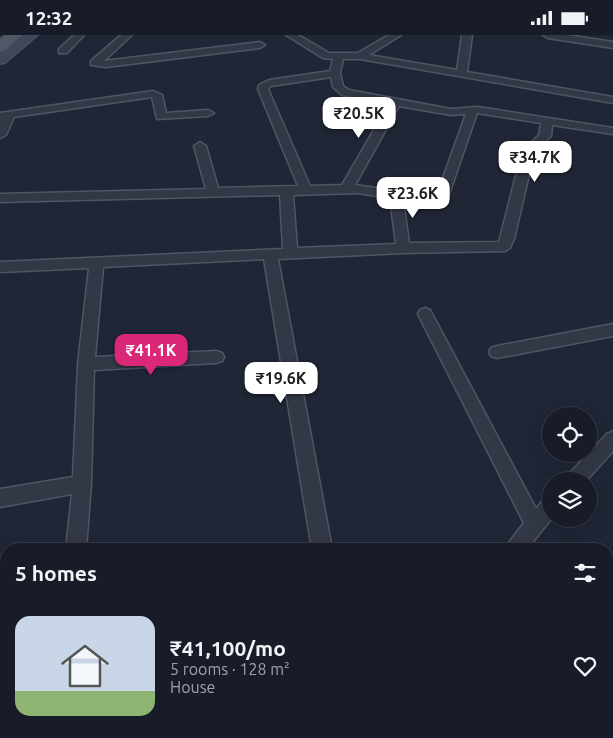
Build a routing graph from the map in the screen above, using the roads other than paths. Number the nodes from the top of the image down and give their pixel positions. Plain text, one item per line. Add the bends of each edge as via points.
1 (14, 35) edge
2 (31, 35) edge
3 (79, 35) edge
4 (127, 35) edge
5 (291, 35) edge
6 (376, 35) edge
7 (396, 35) edge
8 (466, 35) edge
9 (548, 35) edge
10 (386, 41) junction
11 (260, 45) dead end
12 (613, 45) edge
13 (0, 47) edge
14 (63, 51) dead end
15 (360, 55) junction
16 (338, 57) junction
17 (0, 60) edge
18 (335, 73) junction
19 (462, 73) junction
20 (613, 100) edge
21 (396, 102) junction
22 (473, 110) junction
23 (208, 113) dead end
24 (4, 116) edge
25 (547, 121) junction
26 (613, 131) edge
27 (0, 135) edge
28 (200, 146) dead end
29 (346, 190) junction
30 (286, 191) junction
31 (306, 191) junction
32 (213, 193) junction
33 (396, 194) junction
34 (0, 198) edge
35 (403, 248) junction
36 (290, 253) junction
37 (270, 254) junction
38 (96, 263) junction
39 (0, 267) edge
40 (425, 314) dead end
41 (613, 330) edge
42 (497, 352) dead end
43 (216, 357) dead end
44 (86, 364) junction
45 (613, 439) edge
46 (582, 472) edge
47 (82, 484) junction
48 (0, 498) edge
49 (542, 515) edge
50 (534, 524) junction
51 (77, 543) edge
52 (321, 543) edge
53 (519, 543) edge

1 - 13 main road
2 - 17 street
3 - 14 street
4 - 11 street via 95,63
5 - 16 street via 318,52
6 - 10 street
7 - 10 street
8 - 19 street
9 - 12 street
10 - 15 street
15 - 16 street
15 - 19 street
16 - 18 street
18 - 21 street via 339,91
18 - 31 street via 269,83 263,89
19 - 20 street
21 - 22 street via 451,112
21 - 29 street
22 - 25 street
22 - 33 street via 440,198 428,200
23 - 24 street via 161,117 156,95 153,94
24 - 27 street
25 - 26 street
25 - 35 street via 545,136 528,152 505,245 500,248
28 - 32 street
29 - 31 street
29 - 33 street
30 - 31 street
30 - 32 street
30 - 36 street
32 - 34 street
33 - 35 street
35 - 36 street
36 - 37 street
37 - 38 street
37 - 52 street
38 - 39 street
38 - 44 street
40 - 50 street
41 - 42 street
43 - 44 street
44 - 47 street
45 - 46 street
47 - 48 street
47 - 51 street
49 - 50 street
50 - 53 street

